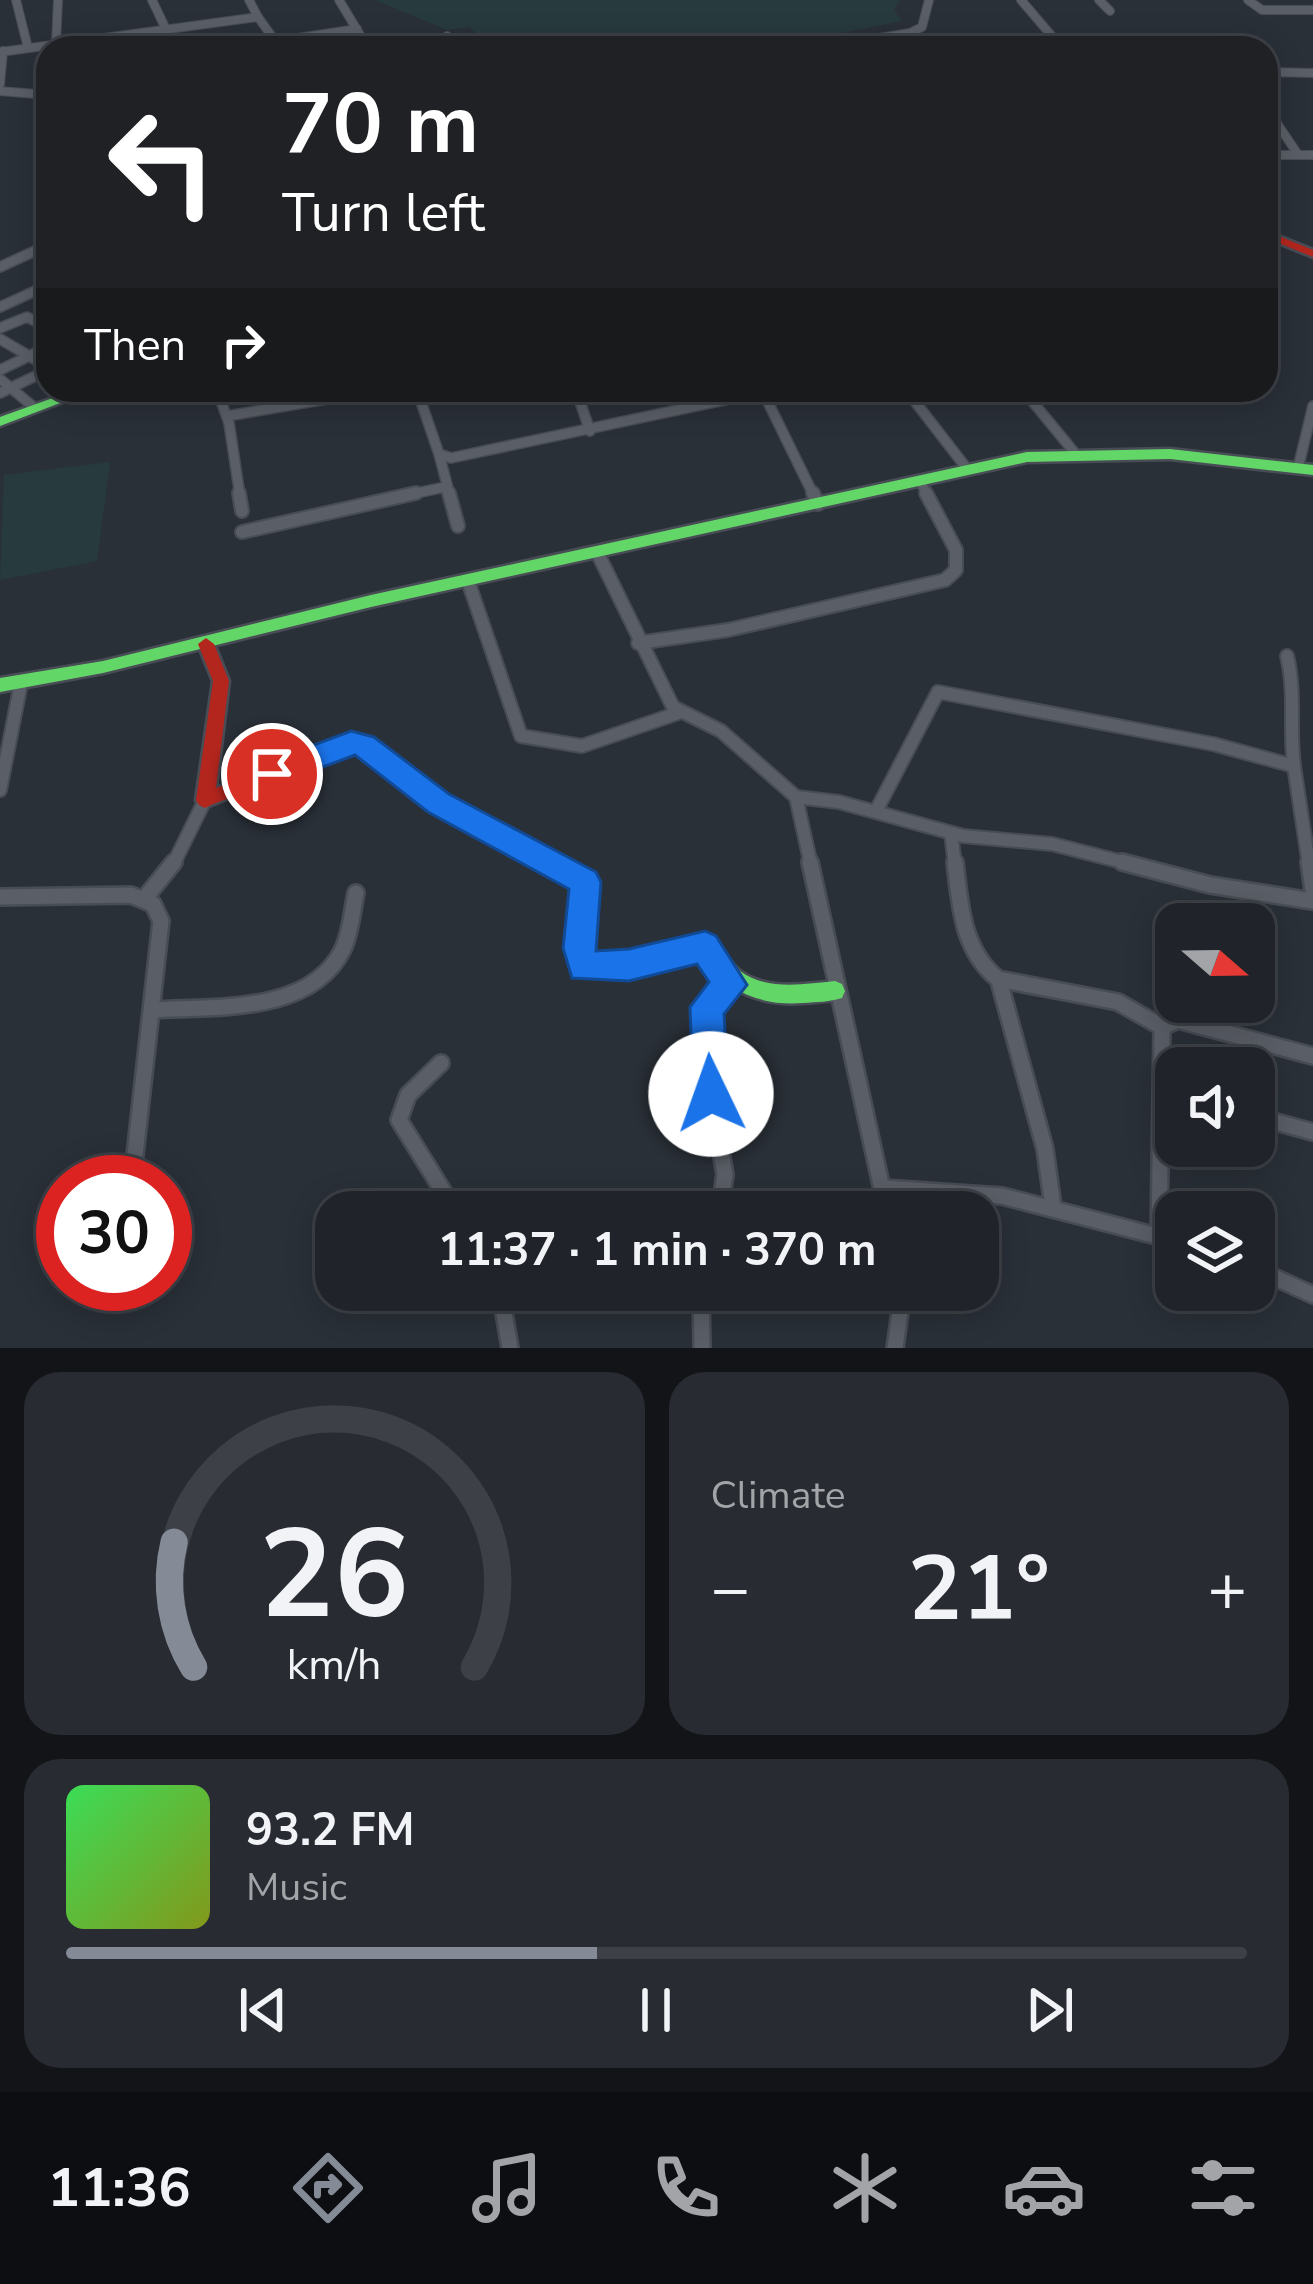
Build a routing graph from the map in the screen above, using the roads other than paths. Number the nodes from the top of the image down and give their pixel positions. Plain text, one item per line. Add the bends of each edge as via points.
1 (16, 0) edge
2 (58, 0) edge
3 (152, 0) edge
4 (249, 0) edge
5 (339, 0) edge
6 (929, 0) edge
7 (1021, 0) edge
8 (1100, 0) edge
9 (1248, 0) edge
10 (1313, 10) edge
11 (1111, 11) dead end
12 (258, 17) junction
13 (163, 29) junction
14 (357, 29) junction
15 (56, 36) edge
16 (113, 36) edge
17 (167, 36) edge
18 (273, 36) edge
19 (321, 36) edge
20 (361, 36) edge
21 (895, 36) edge
22 (1052, 36) edge
23 (36, 47) edge
24 (28, 48) junction
25 (2, 52) edge
26 (1278, 73) edge
27 (1313, 74) edge
28 (0, 88) edge
29 (36, 93) edge
30 (1278, 125) edge
31 (1297, 154) junction
32 (1278, 155) edge
33 (1313, 155) edge
34 (1278, 239) edge
35 (36, 250) edge
36 (1313, 254) edge
37 (2, 264) edge
38 (35, 291) dead end
39 (0, 307) edge
40 (36, 322) edge
41 (0, 328) edge
42 (0, 339) edge
43 (36, 353) edge
44 (30, 356) junction
45 (36, 360) edge
46 (0, 370) edge
47 (36, 375) edge
48 (0, 379) edge
49 (12, 387) junction
50 (0, 393) edge
51 (51, 402) edge
52 (221, 402) edge
53 (309, 402) edge
54 (422, 402) edge
55 (580, 402) edge
56 (718, 402) edge
57 (771, 402) edge
58 (915, 402) edge
59 (1033, 402) edge
60 (1313, 406) edge
61 (35, 408) junction
62 (226, 416) junction
63 (0, 422) edge
64 (590, 431) junction
65 (1074, 452) junction
66 (440, 454) junction
67 (1306, 469) edge
68 (968, 470) junction
69 (920, 481) junction
70 (445, 487) junction
71 (818, 505) junction
72 (242, 512) dead end
73 (458, 526) dead end
74 (242, 532) dead end
75 (598, 554) junction
76 (468, 581) junction
77 (638, 643) junction
78 (206, 644) junction
79 (1287, 656) dead end
80 (21, 683) junction
81 (0, 685) edge
82 (678, 713) junction
83 (1294, 766) junction
84 (0, 790) edge
85 (796, 797) junction
86 (206, 800) junction
87 (876, 812) junction
88 (951, 833) junction
89 (1313, 890) edge
90 (356, 893) dead end
91 (0, 897) edge
92 (145, 898) junction
93 (1313, 901) edge
94 (999, 981) junction
95 (730, 985) junction
96 (835, 991) junction
97 (152, 1010) junction
98 (1162, 1027) junction
99 (1164, 1047) edge
100 (1313, 1057) edge
101 (442, 1063) dead end
102 (1275, 1122) edge
103 (1313, 1132) edge
104 (135, 1155) edge
105 (883, 1188) junction
106 (443, 1191) edge
107 (722, 1191) edge
108 (884, 1191) edge
109 (1053, 1207) junction
110 (1155, 1236) edge
111 (1275, 1278) edge
112 (1313, 1295) edge
113 (504, 1311) edge
114 (701, 1311) edge
115 (900, 1311) edge
116 (510, 1348) edge
117 (702, 1348) edge
118 (895, 1348) edge

1 - 24 street
2 - 15 street
3 - 13 street
4 - 12 street
5 - 14 street
6 - 21 street via 922,27
7 - 22 street
8 - 11 street
9 - 10 street via 1262,10
12 - 13 street
12 - 18 street
13 - 16 street
13 - 17 street
14 - 19 street
14 - 20 street
23 - 24 street
24 - 25 street
25 - 28 street
26 - 27 street
28 - 29 street
30 - 31 street
31 - 32 street
31 - 33 street
34 - 36 street
35 - 37 street
38 - 39 street
40 - 41 street via 27,317
42 - 44 street
43 - 44 street
44 - 45 street
44 - 46 street
47 - 49 street
48 - 49 street
49 - 50 street
49 - 61 street
51 - 61 street
52 - 62 street
53 - 62 street
54 - 66 street
55 - 64 street
56 - 64 street
57 - 71 street
58 - 68 street
59 - 65 street
60 - 67 street
61 - 63 street
62 - 72 street
64 - 66 street
65 - 67 street via 1164,452
65 - 68 street
66 - 70 street
68 - 69 street
69 - 71 street
69 - 77 street via 956,550 956,570 945,580 728,631
70 - 73 street
70 - 74 street
71 - 75 street
75 - 76 street
75 - 77 street
76 - 78 street
76 - 82 street via 521,736 559,749 594,747
77 - 82 street
78 - 80 street
78 - 86 street via 221,681
79 - 83 street
80 - 81 street
80 - 84 street
82 - 85 street via 721,731
83 - 87 street via 938,692
83 - 89 street
85 - 87 street
85 - 96 street
86 - 92 street via 166,877
86 - 95 street via 351,742 364,746 438,803 585,882 584,967 705,947
87 - 88 street
88 - 93 street via 1052,844 1180,879
88 - 94 street via 970,939 981,966
90 - 97 street via 343,950 308,986 281,997
91 - 92 street
92 - 97 street via 161,921
94 - 98 street via 1134,1005
94 - 109 street via 1046,1136
95 - 96 street via 767,995
95 - 107 street via 707,1007
96 - 105 street
97 - 104 street
98 - 99 street
98 - 100 street via 1178,1021
101 - 106 street via 414,1086 399,1120
102 - 103 street
105 - 108 street
105 - 109 street
109 - 110 street
111 - 112 street
113 - 116 street
114 - 117 street
115 - 118 street

